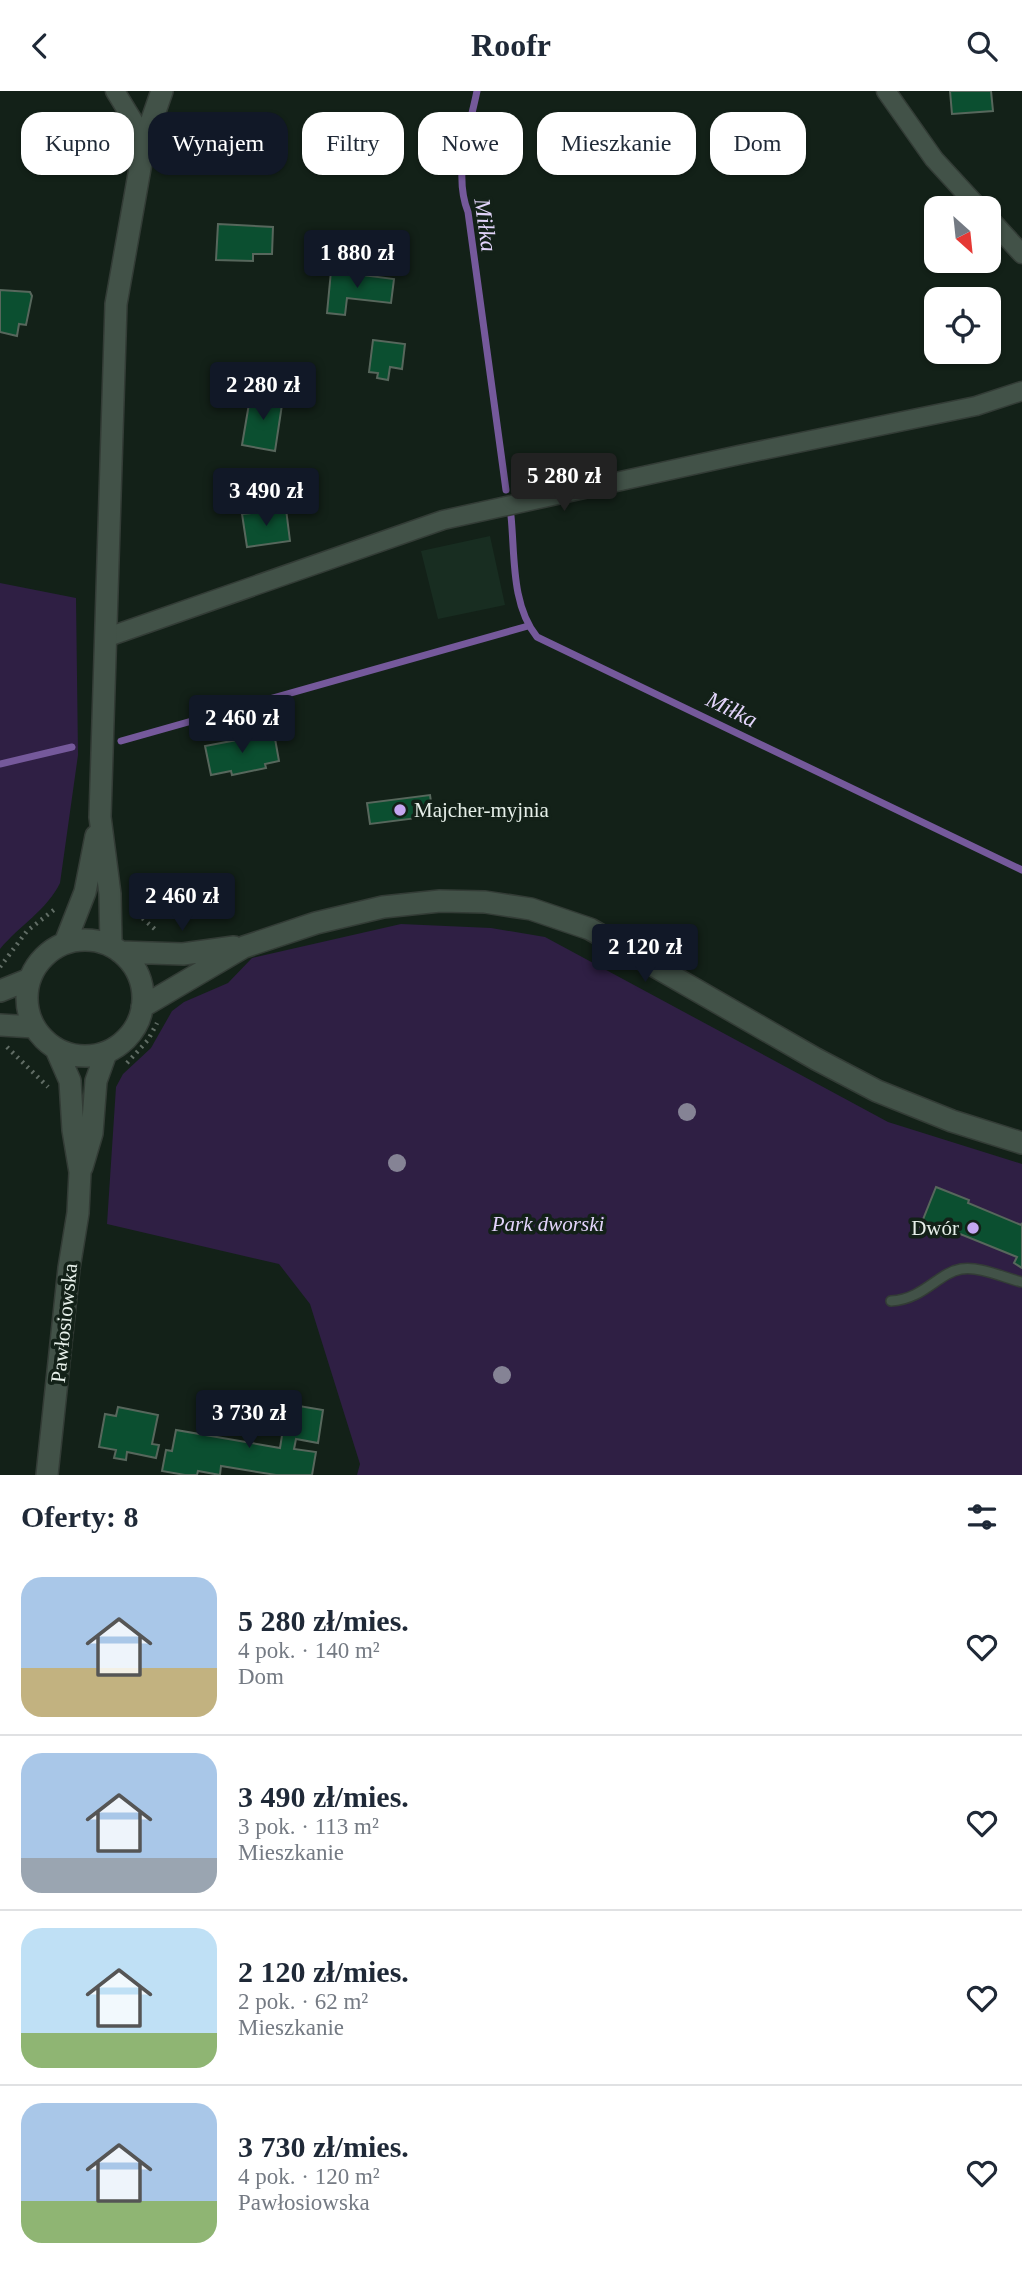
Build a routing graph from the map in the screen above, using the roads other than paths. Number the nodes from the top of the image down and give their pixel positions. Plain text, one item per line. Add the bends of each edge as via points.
1 (115, 91) edge
2 (162, 91) edge
3 (886, 91) edge
4 (145, 140) junction
5 (968, 196) edge
6 (1001, 231) edge
7 (1022, 254) edge
8 (1022, 391) edge
9 (105, 638) junction
10 (100, 817) junction
11 (65, 943) junction
12 (244, 947) junction
13 (115, 949) junction
14 (30, 979) junction
15 (0, 991) edge
16 (151, 1013) junction
17 (0, 1025) edge
18 (34, 1027) junction
19 (56, 1049) junction
20 (113, 1061) junction
21 (1022, 1143) edge
22 (80, 1172) junction
23 (1022, 1282) edge
24 (891, 1301) dead end
25 (47, 1475) edge

1 - 4 street
2 - 4 street
3 - 5 street via 934,159
4 - 9 street via 116,305
6 - 7 street
8 - 9 street via 976,407 443,520
9 - 10 street
10 - 11 street via 85,892
10 - 13 street
11 - 13 street via 88,940
11 - 14 street via 43,957
12 - 13 street via 183,954
12 - 16 street
12 - 21 street via 383,907 440,901 531,909 590,929 877,1091
13 - 16 street via 136,971
14 - 15 street
14 - 18 street via 27,1012
16 - 20 street
17 - 18 street
18 - 19 street
19 - 20 street via 72,1056
19 - 22 street, Pawłosiowska via 70,1081
20 - 22 street, Pawłosiowska via 96,1081 92,1133
22 - 25 street, Pawłosiowska
23 - 24 lane via 963,1269 913,1296

